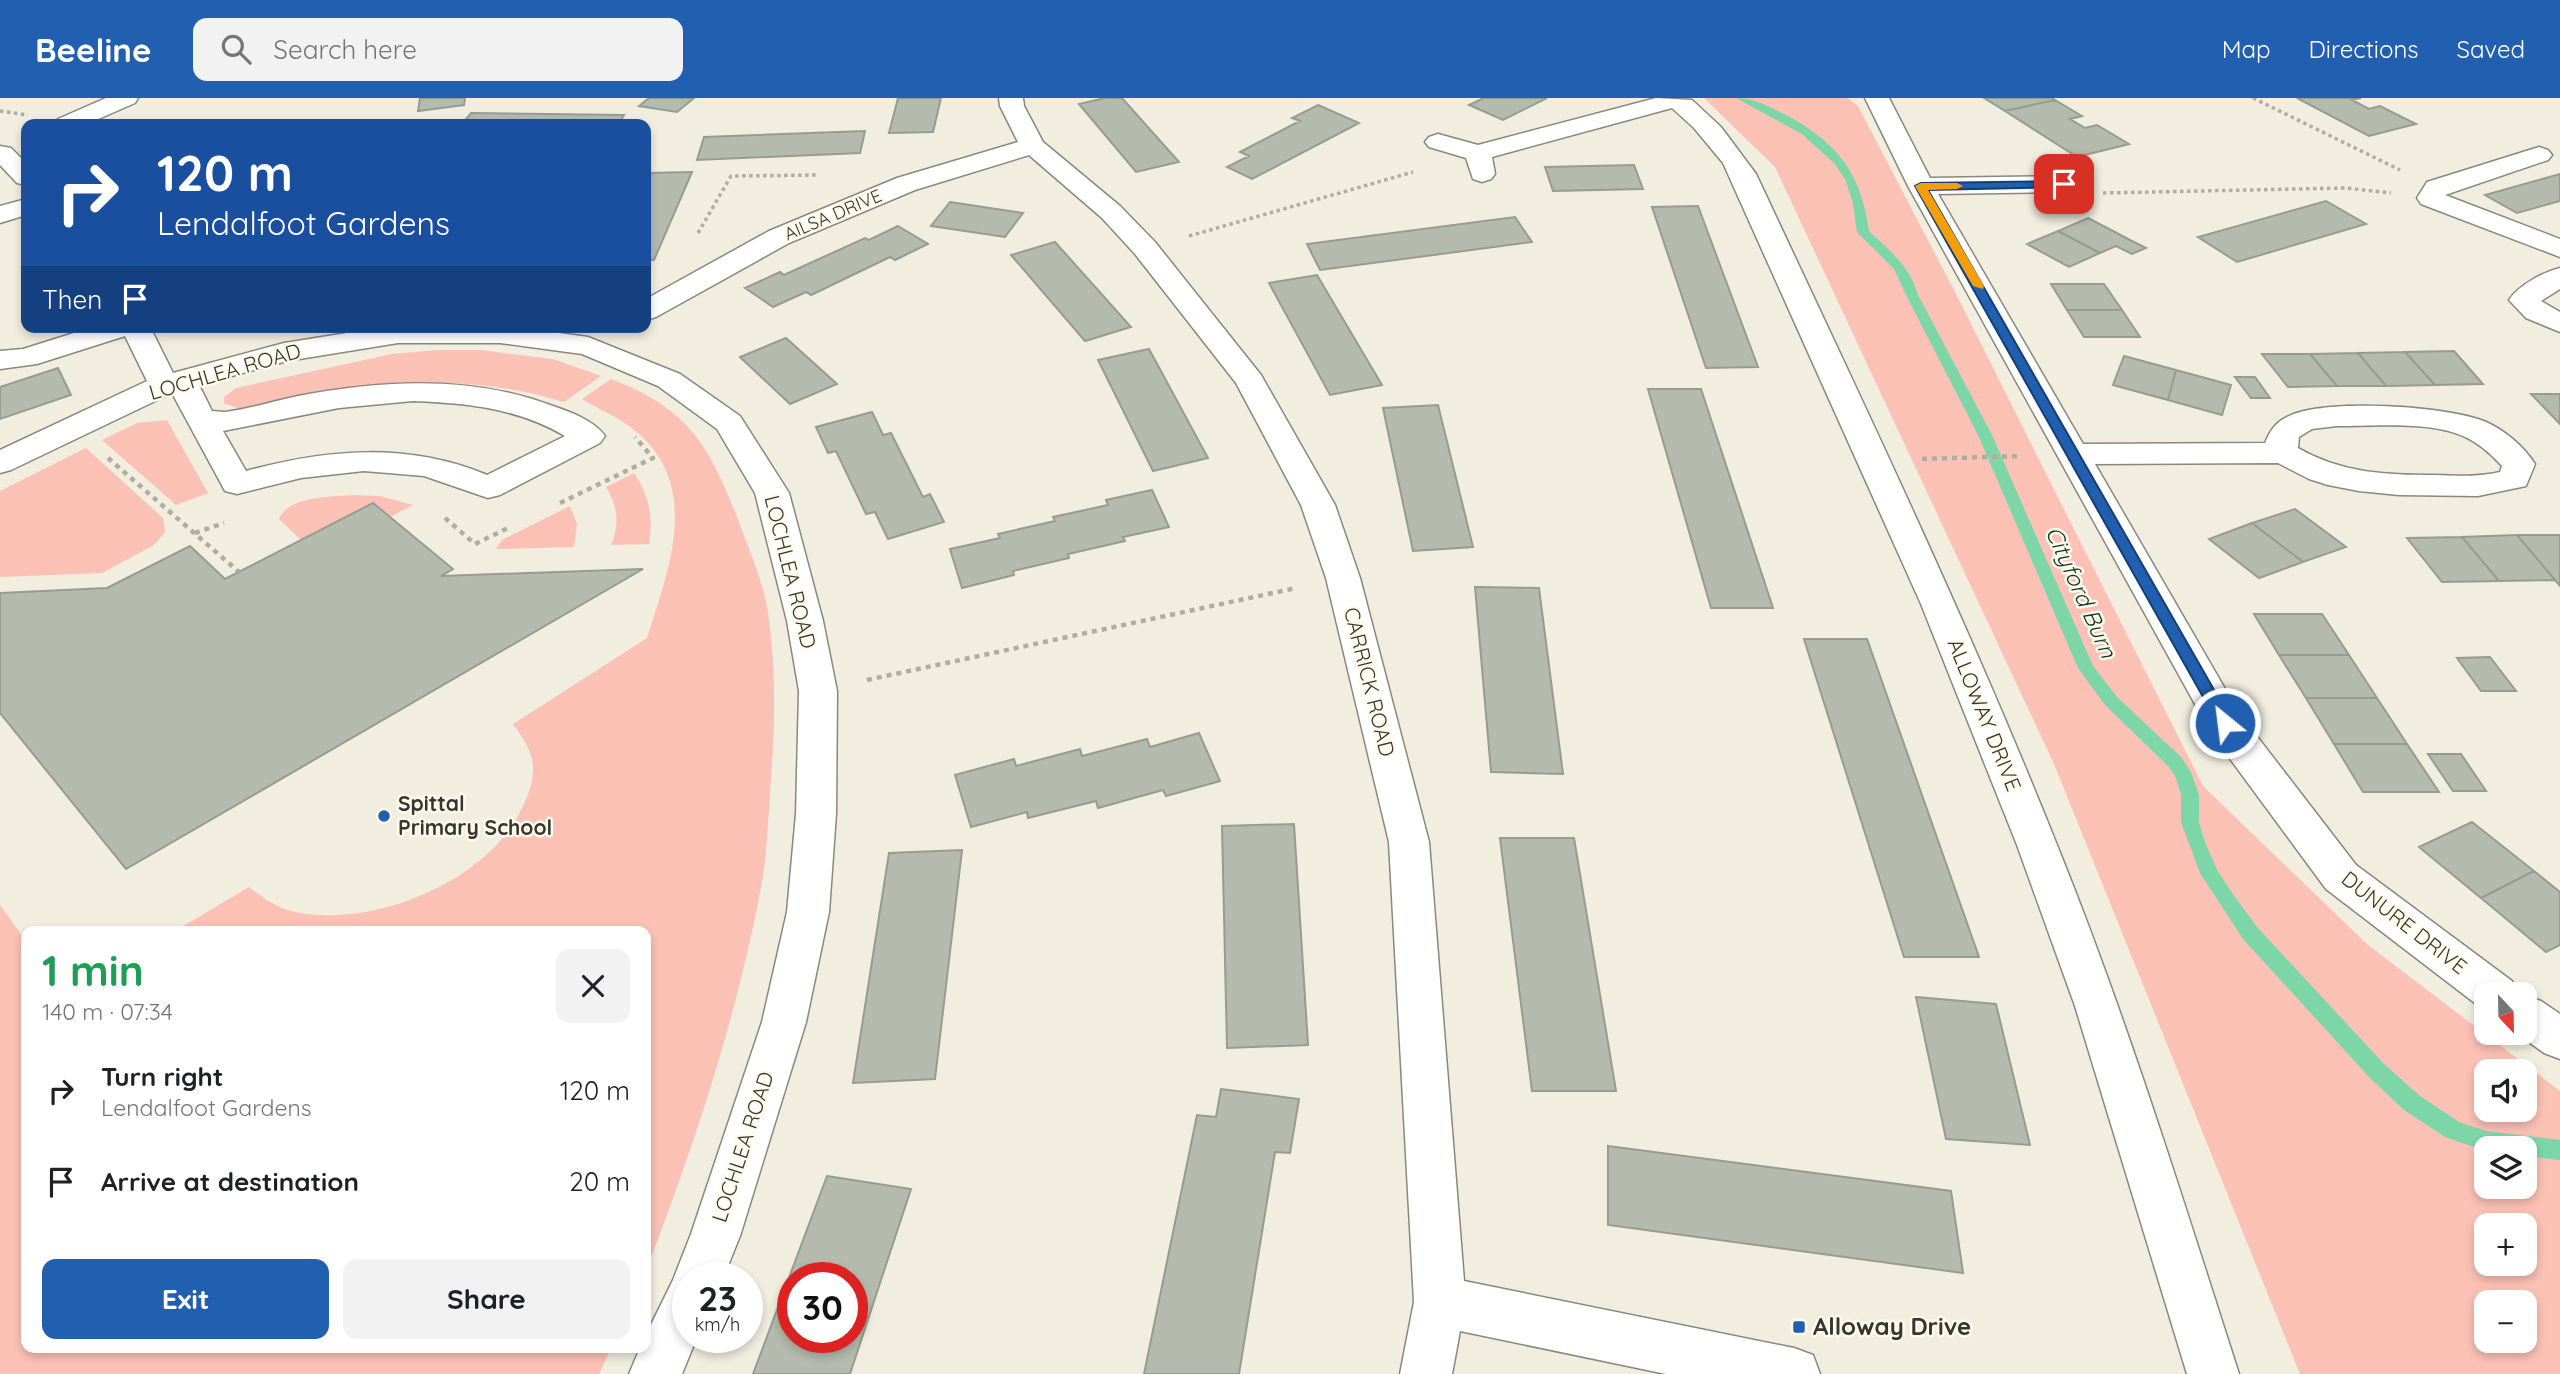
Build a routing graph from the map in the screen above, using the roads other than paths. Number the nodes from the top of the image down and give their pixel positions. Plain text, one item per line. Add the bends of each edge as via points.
1 (126, 98) edge
2 (1011, 98) edge
3 (1877, 98) edge
4 (1674, 99) edge
5 (78, 119) edge
6 (1438, 142) dead end
7 (21, 144) edge
8 (1033, 146) junction
9 (1, 154) edge
10 (2539, 155) dead end
11 (21, 172) edge
12 (2064, 184) road end
13 (1921, 186) junction
14 (21, 209) edge
15 (0, 215) edge
16 (2560, 248) edge
17 (2560, 276) edge
18 (651, 308) edge
19 (2560, 323) edge
20 (105, 333) edge
21 (139, 333) edge
22 (603, 337) edge
23 (0, 359) edge
24 (173, 383) junction
25 (199, 417) junction
26 (2284, 453) junction
27 (2075, 454) junction
28 (0, 463) edge
29 (2480, 982) edge
30 (2538, 1024) edge
31 (2560, 1039) edge
32 (704, 1262) edge
33 (1440, 1302) junction
34 (672, 1335) edge
35 (655, 1374) edge
36 (1426, 1374) edge
37 (1794, 1374) edge
38 (2213, 1374) edge

1 - 5 street
2 - 8 street, CARRICK ROAD
3 - 13 street, DUNURE DRIVE
4 - 6 street via 1480,163
4 - 38 street, ALLOWAY DRIVE via 1727,148 1743,174 1939,604 2098,1006
7 - 9 street
8 - 18 street, AILSA DRIVE via 906,184 779,237
8 - 33 street, CARRICK ROAD via 1111,212 1145,248 1250,381 1318,505 1343,578 1409,842
9 - 11 street
10 - 16 street via 2433,193
12 - 13 street
13 - 27 street, DUNURE DRIVE
14 - 15 street
17 - 19 street via 2523,300
20 - 23 street via 26,358
21 - 24 street
22 - 24 street, LOCHLEA ROAD via 398,334 284,352
22 - 32 street, LOCHLEA ROAD via 729,423 772,493 818,691 816,814 808,912 783,1022
24 - 25 street
24 - 28 street, LOCHLEA ROAD
25 - 25 street via 224,422 327,399 424,393 525,407 569,422 589,436 488,488 435,467 367,460 303,467 237,484
26 - 26 street via 2285,432 2304,421 2432,418 2466,425 2495,439 2519,464 2514,479 2495,486 2380,485 2349,481
26 - 27 street
27 - 29 street, DUNURE DRIVE via 2225,723 2341,877
30 - 31 street
33 - 36 street, CARRICK ROAD
33 - 37 street
34 - 35 street

